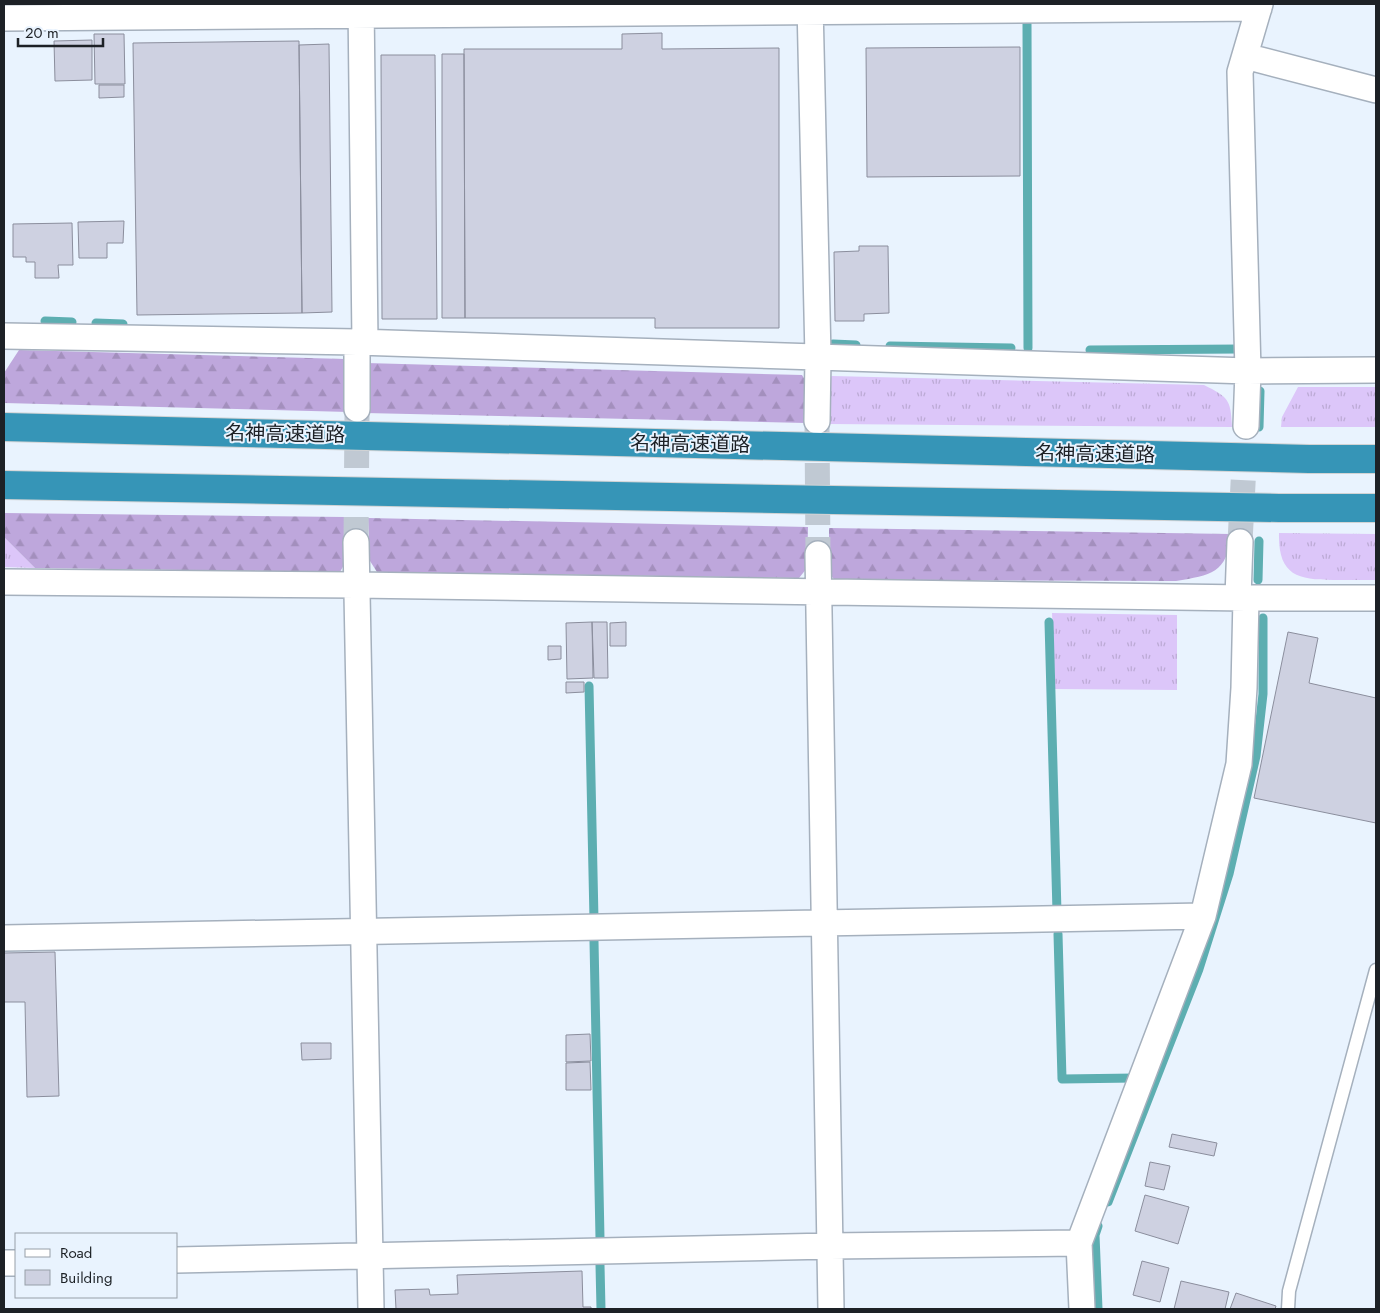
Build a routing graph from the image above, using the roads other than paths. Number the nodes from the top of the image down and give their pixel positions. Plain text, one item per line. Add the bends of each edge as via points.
1 (1260, 6) edge
2 (810, 8) edge
3 (361, 9) edge
4 (4, 18) edge
5 (1245, 56) junction
6 (1376, 90) edge
7 (4, 336) edge
8 (361, 342) junction
9 (818, 357) junction
10 (1376, 370) edge
11 (1248, 371) junction
12 (357, 410) tunnel mouth
13 (818, 421) tunnel mouth
14 (1246, 426) tunnel mouth
15 (4, 427) edge
16 (1376, 458) edge
17 (4, 485) edge
18 (1376, 508) edge
19 (356, 542) tunnel mouth
20 (1240, 542) tunnel mouth
21 (818, 554) tunnel mouth
22 (4, 582) edge
23 (356, 585) junction
24 (818, 591) junction
25 (1242, 598) junction
26 (1376, 598) edge
27 (1203, 916) junction
28 (824, 924) junction
29 (364, 932) junction
30 (4, 938) edge
31 (1376, 970) edge
32 (1079, 1243) junction
33 (830, 1246) junction
34 (370, 1257) junction
35 (178, 1260) edge
36 (371, 1309) edge
37 (831, 1309) edge
38 (1082, 1309) edge
39 (1288, 1309) edge

1 - 2 street
1 - 5 street
2 - 3 street
2 - 9 street
3 - 4 street
3 - 8 street
5 - 6 street
5 - 11 street via 1240,72
7 - 8 street
8 - 9 street
8 - 12 street
9 - 11 street
9 - 13 street
10 - 11 street
11 - 14 street
15 - 16 highway, 名神高速道路 via 1309,459
17 - 18 highway
19 - 23 street
20 - 25 street
21 - 24 street
22 - 23 street
23 - 24 street
23 - 29 street
24 - 25 street
24 - 28 street
25 - 26 street
25 - 27 street via 1244,688 1239,764
27 - 28 street
27 - 32 street
28 - 29 street
28 - 33 street
29 - 30 street
29 - 34 street
31 - 39 lane via 1289,1291
32 - 33 street
32 - 38 street
33 - 34 street
33 - 37 street
34 - 35 street
34 - 36 street

